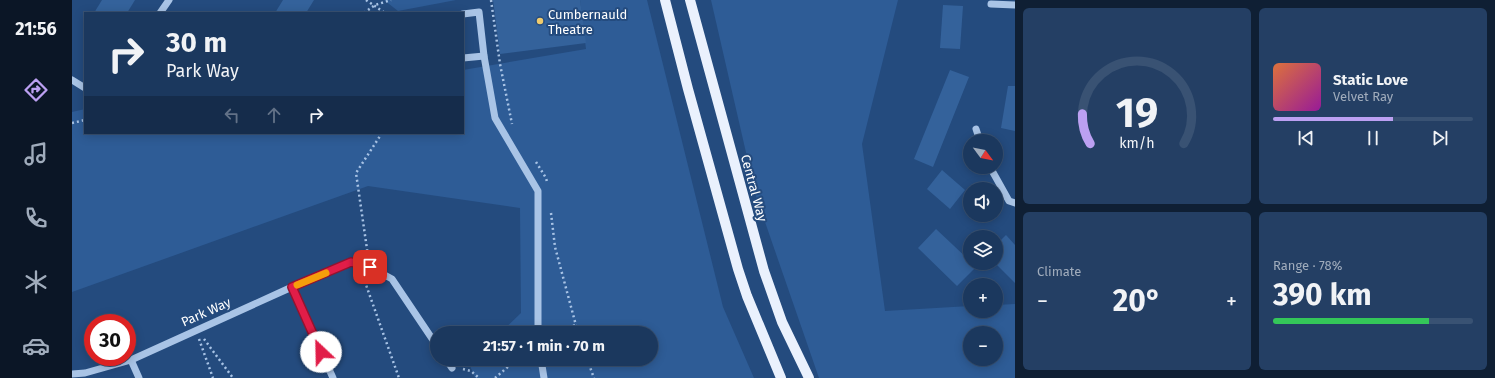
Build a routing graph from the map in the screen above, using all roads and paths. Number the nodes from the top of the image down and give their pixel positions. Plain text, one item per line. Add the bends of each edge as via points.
1 (168, 0) edge
2 (366, 0) edge
3 (391, 0) edge
4 (491, 0) edge
5 (665, 0) edge
6 (690, 0) edge
7 (991, 4) dead end
8 (1015, 5) edge
9 (374, 6) junction
10 (161, 12) edge
11 (365, 12) edge
12 (383, 12) edge
13 (464, 14) edge
14 (484, 56) junction
15 (464, 58) edge
16 (500, 64) dead end
17 (72, 80) edge
18 (84, 87) edge
19 (84, 120) edge
20 (72, 123) edge
21 (976, 129) dead end
22 (381, 134) edge
23 (978, 134) edge
24 (994, 174) edge
25 (1015, 204) edge
26 (370, 267) junction
27 (292, 287) junction
28 (538, 326) edge
29 (196, 330) junction
30 (430, 336) edge
31 (136, 358) edge
32 (110, 366) edge
33 (134, 366) edge
34 (509, 366) edge
35 (541, 366) edge
36 (590, 366) edge
37 (471, 370) dead end
38 (72, 374) edge
39 (139, 378) edge
40 (213, 378) edge
41 (233, 378) edge
42 (333, 378) edge
43 (399, 378) edge
44 (479, 378) edge
45 (495, 378) edge
46 (544, 378) edge
47 (594, 378) edge
48 (781, 378) edge
49 (808, 378) edge

1 - 10 street
2 - 9 path
3 - 9 path
4 - 16 path
5 - 48 main road via 738,268
6 - 49 main road, Central Way via 764,271 782,322
7 - 8 street
9 - 11 path
9 - 12 path
13 - 14 street via 479,12
14 - 15 street
14 - 28 street via 495,118 538,191
17 - 18 street
19 - 20 path
21 - 23 street
22 - 26 path via 356,173
24 - 25 street via 1009,201
26 - 27 street, Park Way via 351,262
26 - 30 street, Park Way via 392,279
26 - 43 path via 365,282
27 - 29 street, Park Way
27 - 42 street
29 - 31 street, Park Way
29 - 40 path
29 - 41 path
32 - 38 street, Park Way
33 - 39 street
34 - 45 path
35 - 46 street
36 - 47 path
37 - 44 path

